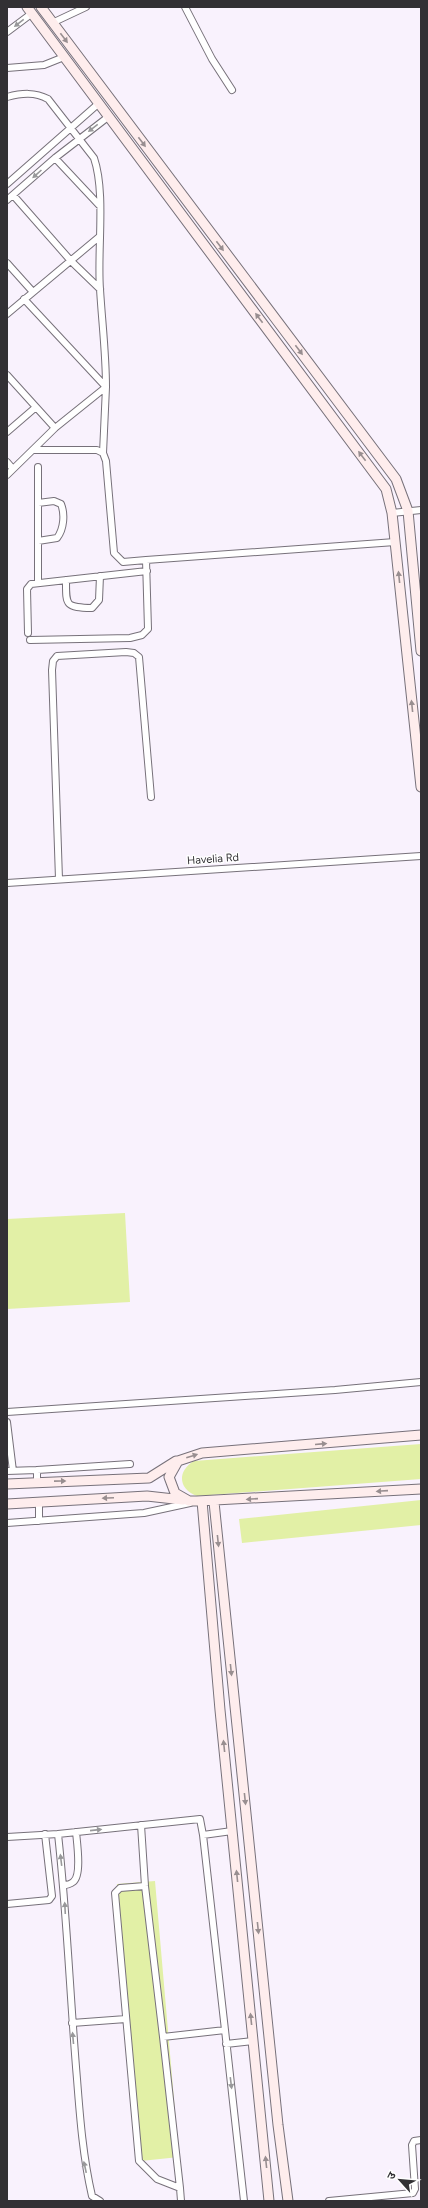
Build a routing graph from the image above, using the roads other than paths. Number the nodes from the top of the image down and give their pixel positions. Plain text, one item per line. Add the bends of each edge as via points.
1 (41, 7) edge
2 (86, 7) edge
3 (185, 7) edge
4 (29, 11) edge
5 (52, 23) junction
6 (7, 32) edge
7 (64, 57) junction
8 (7, 68) edge
9 (98, 85) junction
10 (232, 90) dead end
11 (89, 92) junction
12 (7, 97) edge
13 (98, 104) junction
14 (108, 117) junction
15 (69, 128) junction
16 (78, 140) junction
17 (55, 158) junction
18 (7, 184) edge
19 (13, 195) junction
20 (7, 200) edge
21 (99, 205) junction
22 (99, 237) junction
23 (71, 260) junction
24 (7, 263) edge
25 (100, 289) junction
26 (33, 292) junction
27 (24, 299) junction
28 (7, 314) edge
29 (7, 374) edge
30 (106, 387) junction
31 (36, 407) junction
32 (55, 428) junction
33 (7, 432) edge
34 (33, 450) junction
35 (103, 453) junction
36 (7, 462) edge
37 (38, 467) dead end
38 (13, 469) junction
39 (7, 475) edge
40 (38, 503) junction
41 (421, 510) edge
42 (408, 511) junction
43 (392, 512) junction
44 (38, 541) junction
45 (395, 542) junction
46 (146, 560) junction
47 (147, 571) junction
48 (100, 576) junction
49 (66, 580) junction
50 (38, 582) junction
51 (28, 633) dead end
52 (30, 640) dead end
53 (421, 646) edge
54 (421, 787) edge
55 (151, 797) dead end
56 (421, 856) edge
57 (59, 879) junction
58 (7, 883) edge
59 (421, 1382) edge
60 (7, 1412) edge
61 (7, 1422) edge
62 (421, 1436) edge
63 (178, 1461) junction
64 (130, 1464) dead end
65 (37, 1470) junction
66 (10, 1471) edge
67 (37, 1482) junction
68 (7, 1484) edge
69 (421, 1489) edge
70 (196, 1501) junction
71 (39, 1502) junction
72 (214, 1502) junction
73 (7, 1504) edge
74 (39, 1521) junction
75 (7, 1523) edge
76 (141, 1825) junction
77 (232, 1831) junction
78 (76, 1832) junction
79 (45, 1834) junction
80 (58, 1834) junction
81 (204, 1835) junction
82 (7, 1837) edge
83 (64, 1886) junction
84 (145, 1886) junction
85 (7, 1904) edge
86 (126, 2018) junction
87 (72, 2023) junction
88 (225, 2030) junction
89 (163, 2037) junction
90 (253, 2041) junction
91 (226, 2044) junction
92 (421, 2140) edge
93 (284, 2176) junction
94 (267, 2178) junction
95 (180, 2188) junction
96 (398, 2198) edge
97 (100, 2201) edge
98 (181, 2201) edge
99 (244, 2201) edge
100 (270, 2201) edge
101 (288, 2201) edge
102 (328, 2201) edge

1 - 5 street
2 - 5 street
3 - 10 street via 212,59
4 -> 6 street
4 - 7 street
5 -> 9 street
7 - 8 street via 44,65
7 - 11 street
9 - 11 street
9 -> 42 street via 387,467 402,490
11 - 13 street
12 - 15 street via 38,94 48,99
13 - 14 street
13 - 15 street
14 -> 16 street
43 -> 14 street via 386,489
15 - 16 street
15 - 18 street
16 - 17 street
16 - 21 street via 94,158
17 -> 19 street
17 - 21 street
19 - 20 street
19 - 23 street
21 - 22 street
22 - 23 street
22 - 25 street
23 - 25 street
23 - 26 street
24 - 26 street
25 - 30 street
26 - 27 street
27 - 28 street
27 - 30 street
29 - 31 street
30 - 32 street
30 - 35 street
31 - 32 street
31 - 33 street
32 - 34 street
34 - 35 street via 97,450
34 - 38 street
35 - 46 street via 106,461 114,553 123,562
36 - 38 street
37 - 40 street
38 - 39 street
40 - 44 street
40 - 44 street via 54,501 61,504 63,510 62,532 58,538
41 - 42 street
42 - 43 street
42 - 53 street
43 - 45 street
44 - 50 street
45 - 46 street
54 -> 45 street
46 - 47 street
47 - 48 street
47 - 52 street via 148,629 142,635 130,638
48 - 49 street
48 - 49 street via 99,600 92,608 73,608 69,605 66,601
49 - 50 street
50 - 51 street via 31,584 27,589
55 - 57 street via 139,657 126,652 57,656 52,660 52,670
56 - 57 street, Havelia Rd
57 - 58 street, Havelia Rd
59 - 60 street
61 - 66 street
63 -> 62 street via 202,1453
67 -> 63 street via 149,1478
63 - 70 street via 169,1477 175,1493
64 - 65 street
65 - 66 street
65 - 67 street
67 - 68 street
69 -> 72 street
70 -> 71 street via 147,1496
70 - 72 street
70 - 74 street via 144,1513
77 -> 70 street
71 - 73 street
71 - 74 street
72 -> 93 street
74 - 75 street
78 -> 76 street
76 - 81 street via 200,1819
76 - 84 street
77 - 81 street
90 -> 77 street
78 - 80 street
78 - 83 street via 77,1877
79 - 80 street
79 - 82 street
79 - 85 street via 52,1896 49,1900
83 -> 80 street
81 - 88 street
87 -> 83 street
84 - 86 street via 120,1888 115,1893
84 - 89 street
86 - 87 street
86 - 95 street via 139,2161 157,2180
97 -> 87 street via 92,2196 84,2162
88 - 89 street
88 - 91 street
89 - 95 street
90 - 91 street
94 -> 90 street
91 -> 99 street
92 - 96 street via 414,2141 412,2145 414,2191
93 - 94 street
93 - 101 street
94 - 100 street
95 - 98 street
96 - 102 street

